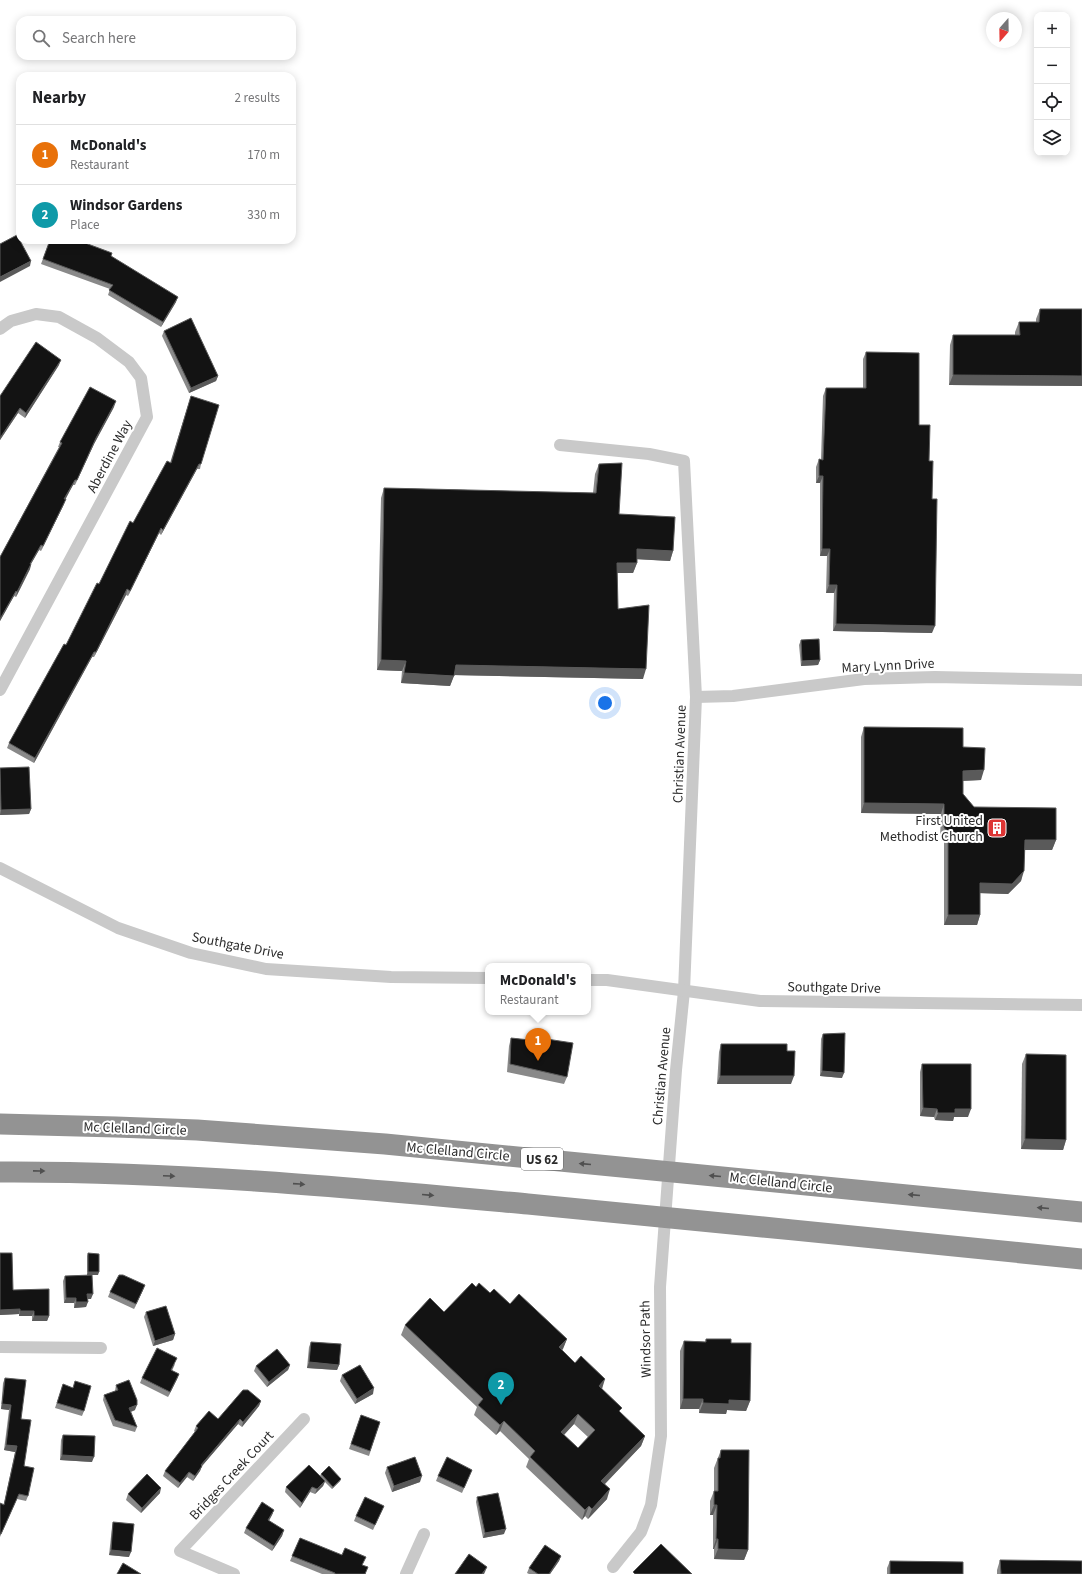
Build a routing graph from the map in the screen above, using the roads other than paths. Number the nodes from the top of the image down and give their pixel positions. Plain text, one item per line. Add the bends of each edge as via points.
1 (0, 329) edge
2 (560, 445) dead end
3 (1082, 680) edge
4 (0, 690) edge
5 (696, 697) junction
6 (0, 868) edge
7 (485, 978) edge
8 (591, 980) edge
9 (684, 991) junction
10 (1082, 1005) edge
11 (0, 1124) edge
12 (0, 1172) edge
13 (668, 1172) junction
14 (1082, 1212) edge
15 (664, 1218) junction
16 (1082, 1259) edge
17 (0, 1347) edge
18 (101, 1348) dead end
19 (304, 1419) dead end
20 (424, 1534) dead end
21 (613, 1567) dead end
22 (234, 1574) edge
23 (406, 1574) edge

1 - 4 street, Aberdine Way via 11,321 36,314 59,317 97,338 129,362 141,378 147,417
2 - 5 street, Christian Avenue via 649,454 684,461
3 - 5 street, Mary Lynn Drive via 935,677 864,679 733,696
5 - 9 street, Christian Avenue
6 - 7 street, Southgate Drive via 118,928 191,953 266,969
8 - 9 street, Southgate Drive
9 - 10 street, Southgate Drive via 760,1001
9 - 13 street, Christian Avenue
13 -> 11 highway, Mc Clelland Circle / US 62 via 463,1151 235,1132
12 -> 15 highway via 115,1173 262,1181
14 -> 13 highway, Mc Clelland Circle / US 62
13 - 15 street, Windsor Path
15 - 16 highway
15 - 21 street, Windsor Path via 660,1287 661,1436 651,1505 641,1532
17 - 18 street
19 - 22 street, Bridges Creek Court via 180,1551
20 - 23 street

